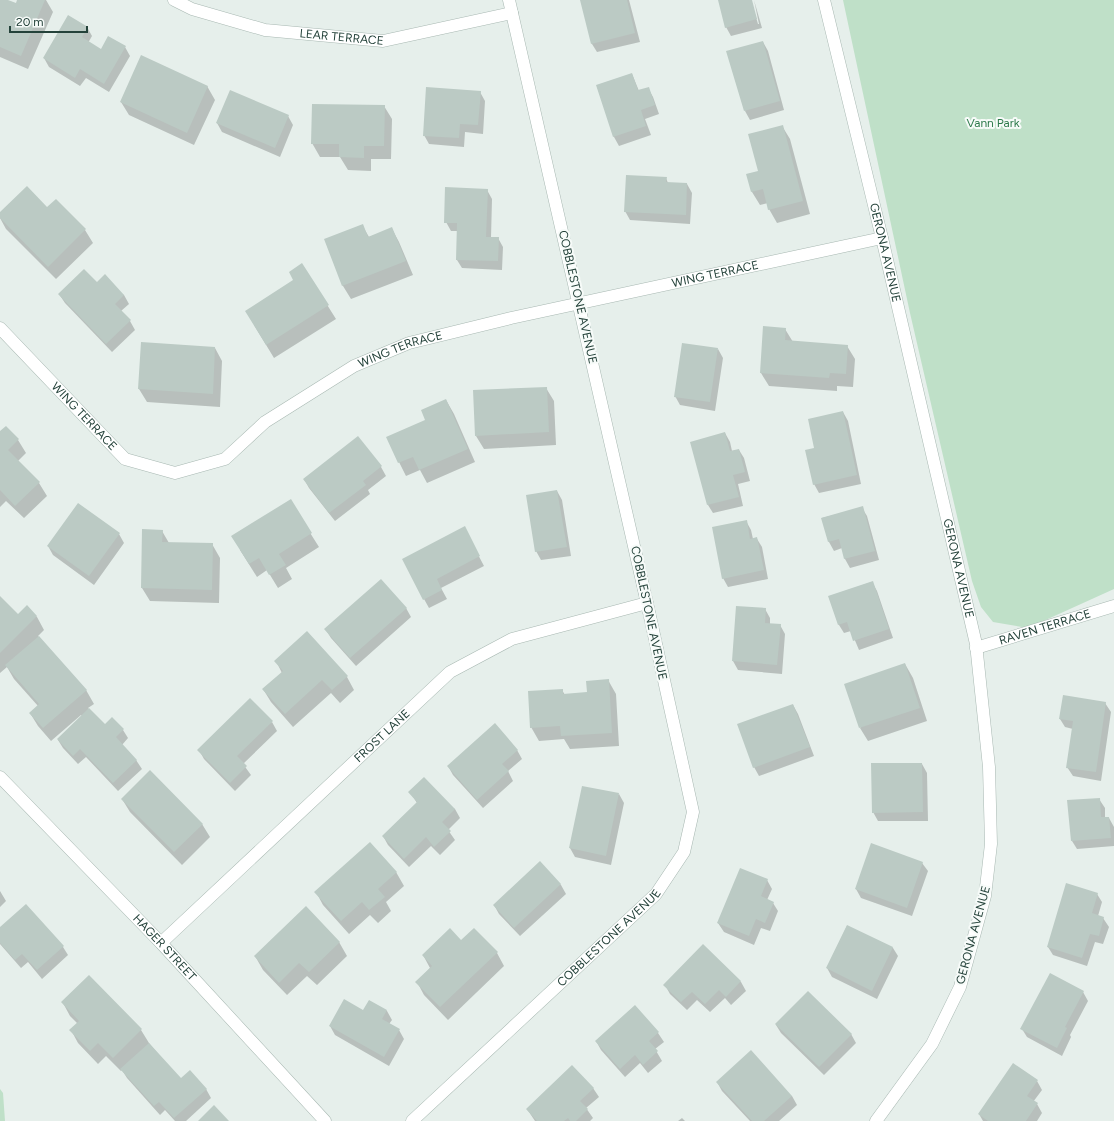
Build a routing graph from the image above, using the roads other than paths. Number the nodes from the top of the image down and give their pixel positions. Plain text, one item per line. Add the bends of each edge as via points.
1 (174, 0) edge
2 (509, 0) edge
3 (824, 0) edge
4 (512, 13) junction
5 (882, 238) junction
6 (579, 303) junction
7 (0, 328) edge
8 (647, 603) junction
9 (1114, 606) edge
10 (976, 648) junction
11 (0, 777) edge
12 (161, 944) junction
13 (325, 1121) edge
14 (412, 1121) edge
15 (876, 1121) edge

1 - 4 street, LEAR TERRACE via 192,9 265,30 383,41
2 - 4 street, COBBLESTONE AVENUE
3 - 5 street, GERONA AVENUE
4 - 6 street, COBBLESTONE AVENUE
5 - 6 street, WING TERRACE
5 - 10 street, GERONA AVENUE
6 - 7 street, WING TERRACE via 409,343 354,366 265,422 225,459 175,473 125,459
6 - 8 street, COBBLESTONE AVENUE
8 - 12 street, FROST LANE via 512,639 450,672
8 - 14 street, COBBLESTONE AVENUE via 693,812 684,852 656,894
9 - 10 street, RAVEN TERRACE
10 - 15 street, GERONA AVENUE via 989,767 991,844 986,896 960,987 936,1037
11 - 12 street, HAGER STREET
12 - 13 street, HAGER STREET

